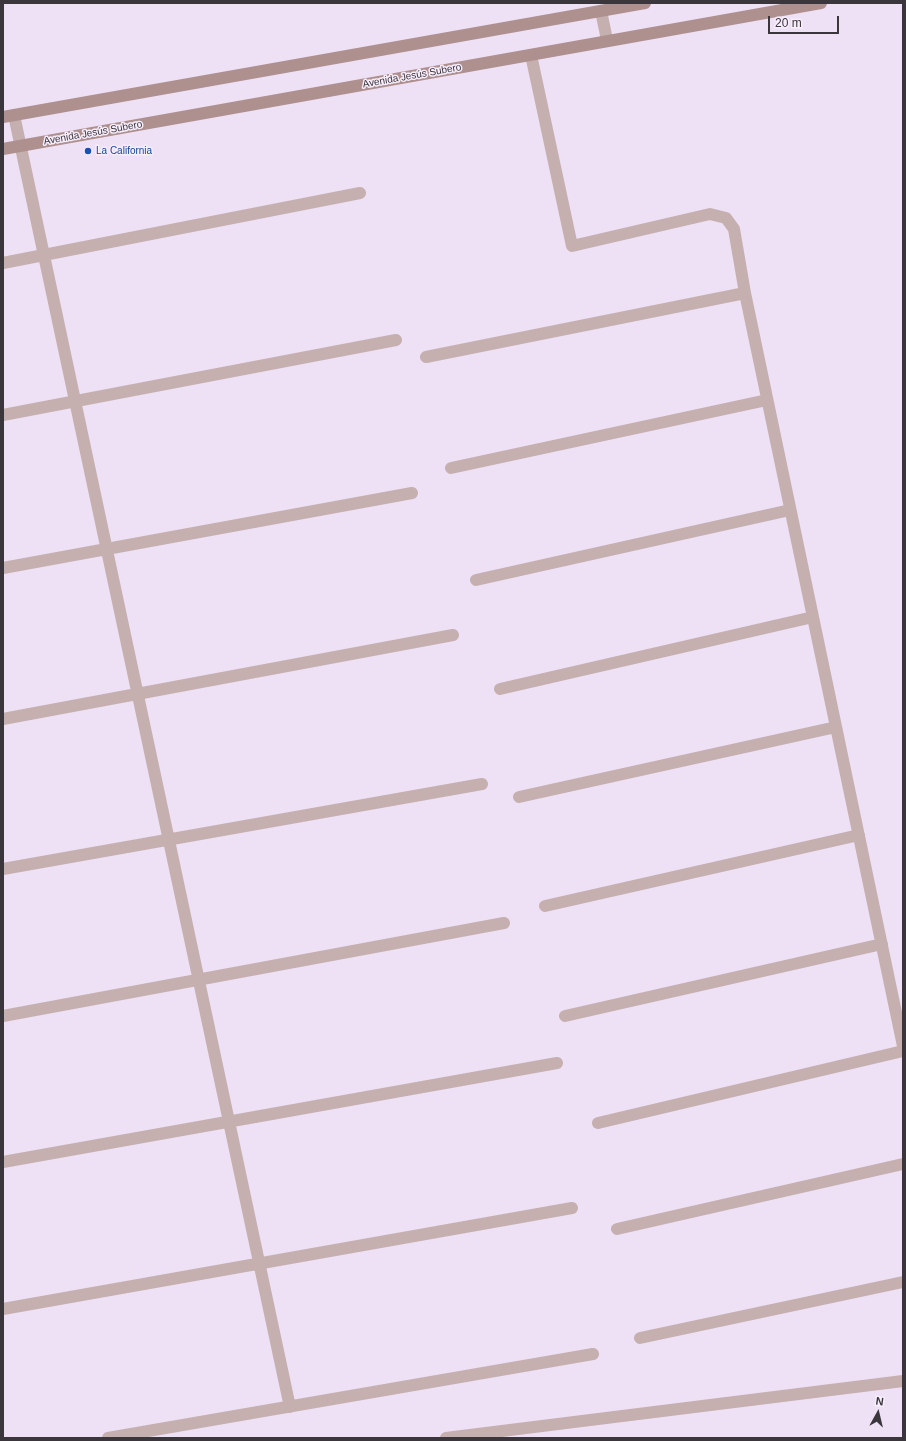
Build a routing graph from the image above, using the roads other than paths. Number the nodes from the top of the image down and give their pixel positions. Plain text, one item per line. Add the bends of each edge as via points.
1 (645, 3) edge
2 (821, 3) edge
3 (601, 11) junction
4 (607, 40) junction
5 (531, 55) junction
6 (9, 116) edge
7 (21, 146) junction
8 (3, 149) edge
9 (360, 194) dead end
10 (45, 256) junction
11 (3, 263) edge
12 (744, 294) junction
13 (396, 340) dead end
14 (426, 357) dead end
15 (767, 400) junction
16 (76, 401) junction
17 (3, 415) edge
18 (451, 468) dead end
19 (412, 493) dead end
20 (790, 510) junction
21 (107, 549) junction
22 (3, 568) edge
23 (476, 580) dead end
24 (813, 617) junction
25 (453, 635) dead end
26 (500, 689) dead end
27 (138, 693) junction
28 (3, 719) edge
29 (836, 727) junction
30 (482, 784) dead end
31 (519, 797) dead end
32 (859, 835) junction
33 (169, 840) junction
34 (3, 869) edge
35 (546, 906) dead end
36 (504, 923) dead end
37 (882, 944) junction
38 (199, 980) junction
39 (3, 1016) edge
40 (565, 1016) dead end
41 (903, 1046) edge
42 (903, 1051) edge
43 (556, 1063) dead end
44 (229, 1121) junction
45 (598, 1122) dead end
46 (3, 1162) edge
47 (903, 1164) edge
48 (572, 1208) dead end
49 (617, 1229) dead end
50 (260, 1263) junction
51 (903, 1282) edge
52 (3, 1309) edge
53 (640, 1338) dead end
54 (593, 1354) dead end
55 (903, 1381) edge
56 (290, 1407) junction
57 (108, 1438) edge
58 (446, 1438) edge

1 - 3 main road
2 - 4 main road, Avenida Jesús Subero
3 - 4 street
3 - 6 main road
4 - 5 main road, Avenida Jesús Subero
5 - 7 main road, Avenida Jesús Subero
5 - 12 street via 572,246 710,214 726,218 734,229
6 - 7 street
7 - 8 main road, Avenida Jesús Subero
7 - 10 street
9 - 10 street
10 - 11 street
10 - 16 street
12 - 14 street
12 - 15 street
13 - 16 street
15 - 18 street
15 - 20 street
16 - 17 street
16 - 21 street
19 - 21 street
20 - 23 street
20 - 24 street
21 - 22 street
21 - 27 street
24 - 26 street
24 - 29 street
25 - 27 street
27 - 28 street
27 - 33 street
29 - 31 street
29 - 32 street
30 - 33 street
32 - 35 street
32 - 37 street
33 - 34 street
33 - 38 street
36 - 38 street
37 - 40 street
37 - 41 street
38 - 39 street
38 - 44 street
42 - 45 street
43 - 44 street
44 - 46 street
44 - 50 street
47 - 49 street
48 - 50 street
50 - 52 street
50 - 56 street
51 - 53 street
54 - 56 street
55 - 58 street
56 - 57 street

